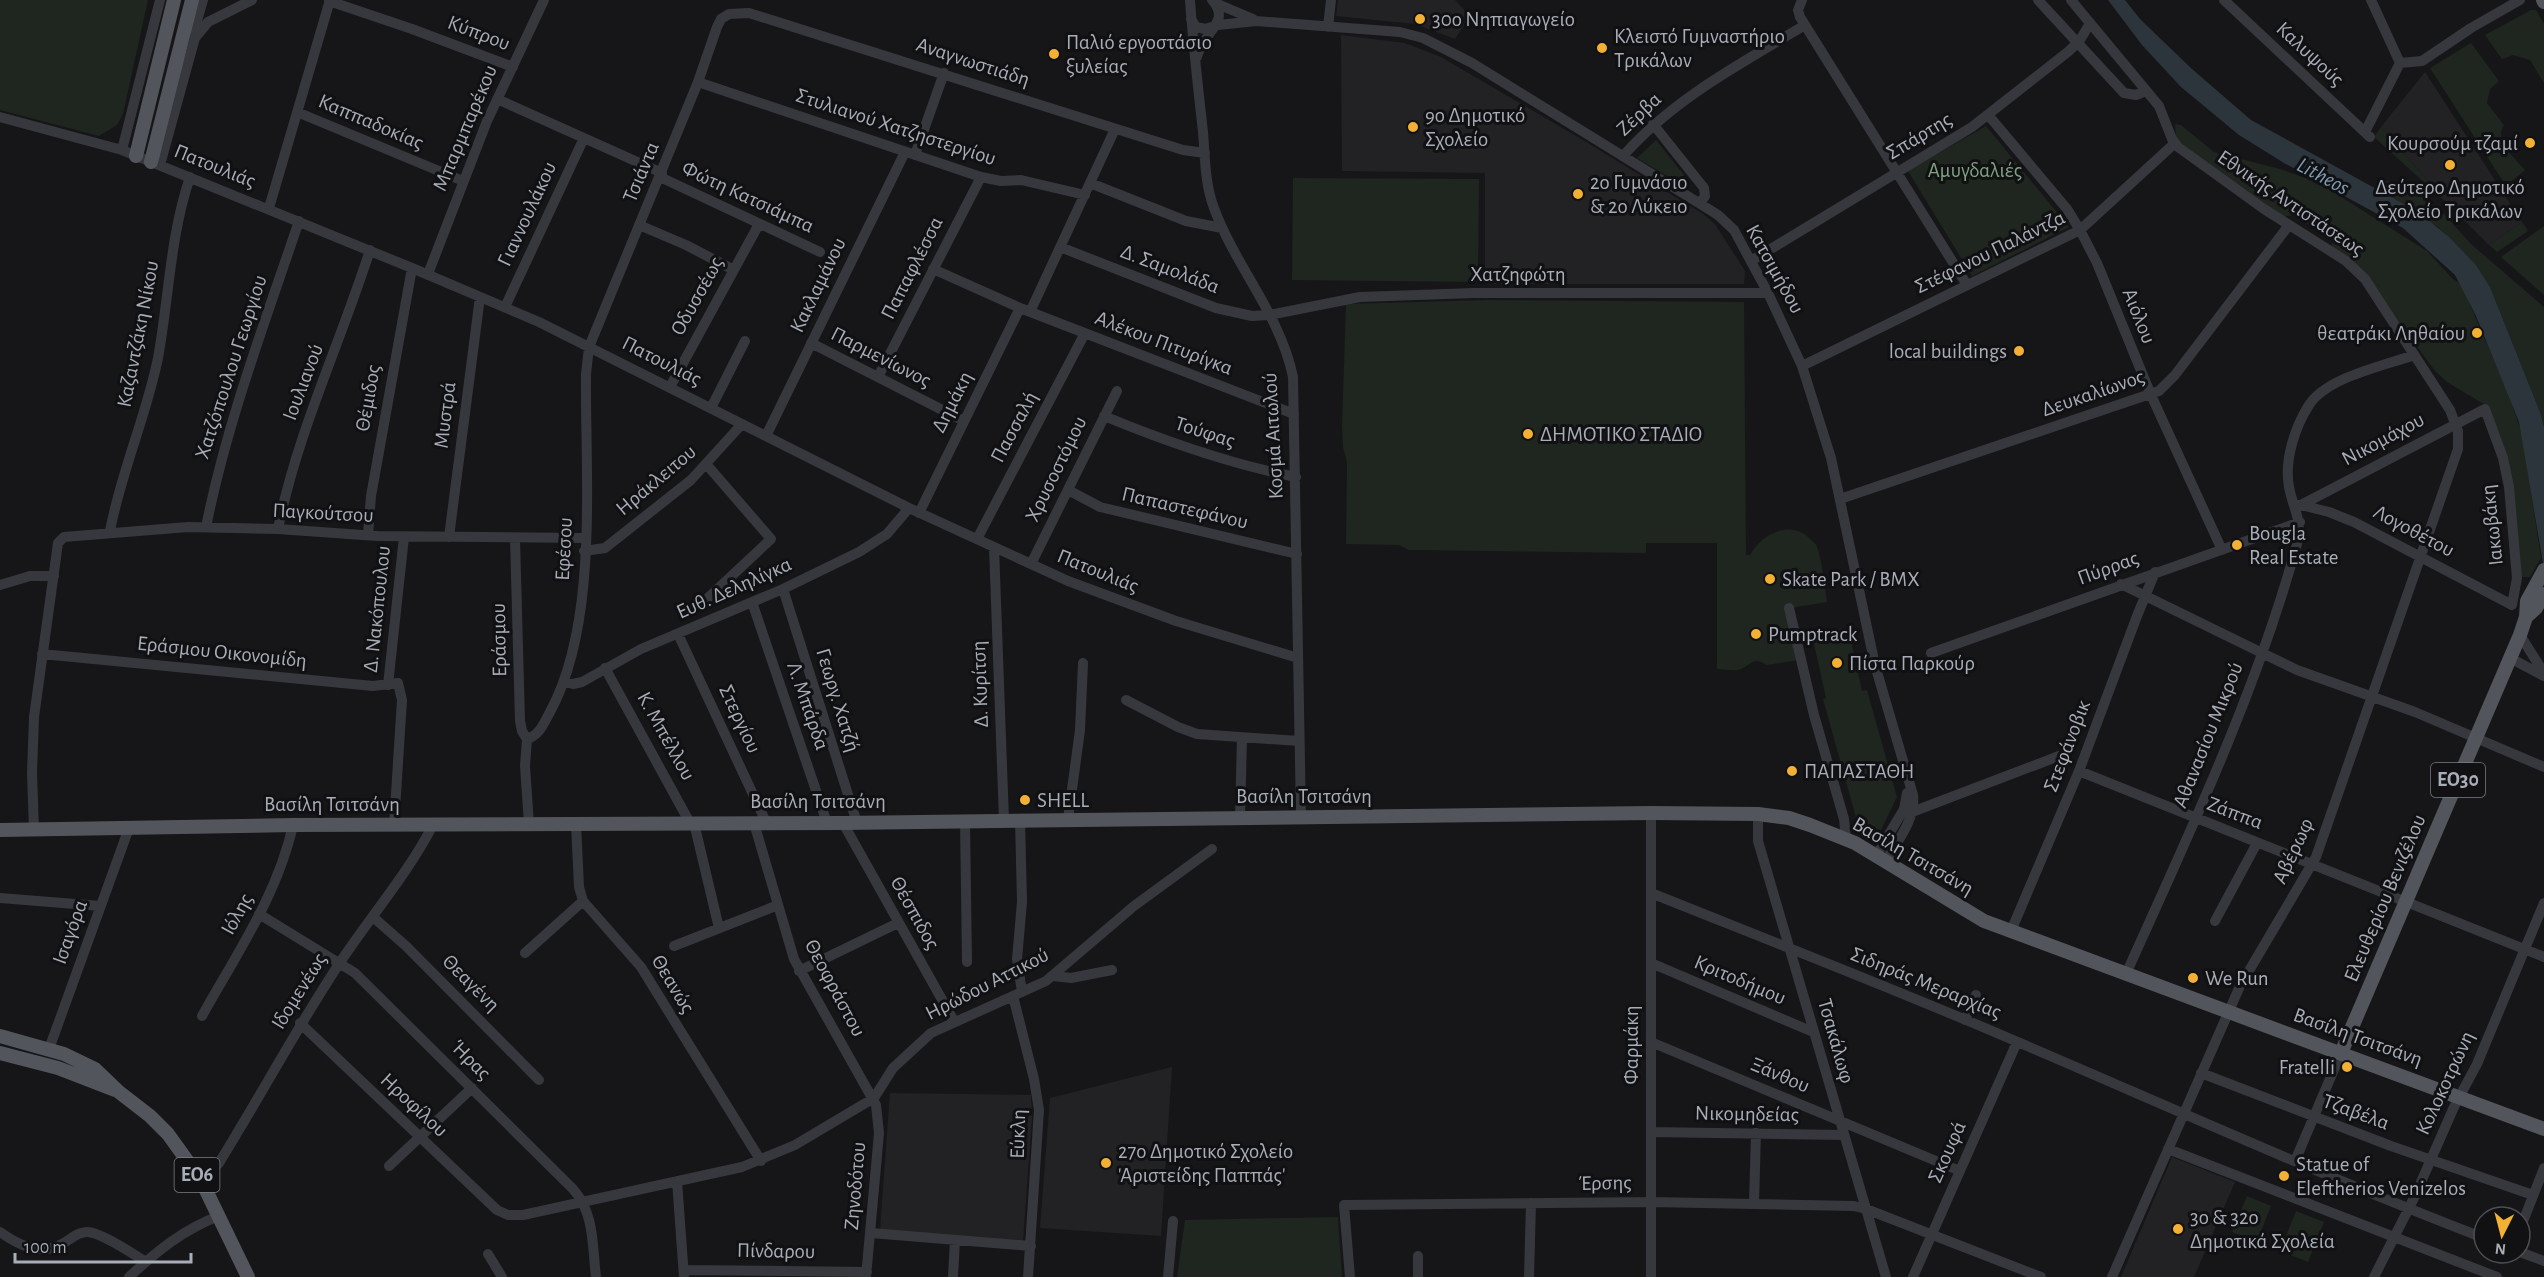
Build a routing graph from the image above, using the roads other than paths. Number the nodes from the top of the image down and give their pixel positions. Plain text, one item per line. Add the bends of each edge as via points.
1 (160, 0) edge
2 (174, 0) edge
3 (192, 0) edge
4 (203, 0) edge
5 (252, 0) edge
6 (544, 0) edge
7 (1202, 0) edge
8 (1331, 0) edge
9 (1802, 0) edge
10 (2038, 0) edge
11 (2070, 0) edge
12 (2224, 0) edge
13 (2371, 0) edge
14 (2520, 0) edge
15 (329, 1) edge
16 (1211, 1) edge
17 (1191, 9) edge
18 (729, 14) joint
19 (1256, 21) junction
20 (2089, 25) junction
21 (1214, 26) junction
22 (1805, 26) junction
23 (1328, 27) junction
24 (195, 38) junction
25 (2078, 43) junction
26 (1196, 63) junction
27 (2400, 63) junction
28 (513, 67) junction
29 (944, 73) junction
30 (698, 82) junction
31 (2146, 91) junction
32 (496, 99) junction
33 (297, 112) junction
34 (1989, 116) junction
35 (0, 117) edge
36 (1653, 124) junction
37 (1115, 129) junction
38 (584, 138) junction
39 (2175, 143) junction
40 (129, 153) junction
41 (910, 153) junction
42 (1205, 153) junction
43 (1623, 156) junction
44 (156, 164) junction
45 (1897, 172) junction
46 (661, 175) junction
47 (1694, 175) junction
48 (190, 177) junction
49 (981, 177) junction
50 (463, 181) junction
51 (1090, 183) junction
52 (1679, 190) junction
53 (1085, 195) junction
54 (1700, 204) junction
55 (269, 208) junction
56 (299, 221) junction
57 (759, 224) junction
58 (639, 225) junction
59 (2289, 225) junction
60 (1222, 228) junction
61 (2080, 230) junction
62 (1060, 247) junction
63 (370, 250) junction
64 (820, 252) dead end
65 (1752, 261) junction
66 (412, 268) junction
67 (933, 269) junction
68 (734, 270) junction
69 (428, 274) junction
70 (1967, 285) junction
71 (1768, 293) junction
72 (480, 297) junction
73 (505, 307) junction
74 (1025, 310) junction
75 (1269, 315) junction
76 (1085, 333) junction
77 (745, 341) dead end
78 (811, 343) junction
79 (589, 347) junction
80 (2414, 355) junction
81 (1802, 366) junction
82 (878, 377) junction
83 (670, 387) junction
84 (1117, 391) dead end
85 (2151, 395) junction
86 (711, 408) junction
87 (2485, 409) joint
88 (1294, 414) junction
89 (1104, 416) junction
90 (964, 421) junction
91 (2456, 423) junction
92 (742, 424) junction
93 (766, 436) junction
94 (707, 465) junction
95 (1296, 477) junction
96 (1068, 490) junction
97 (1840, 498) junction
98 (2297, 504) junction
99 (914, 510) junction
100 (2300, 522) junction
101 (206, 527) junction
102 (278, 529) junction
103 (110, 531) junction
104 (368, 535) junction
105 (404, 537) junction
106 (449, 537) junction
107 (515, 538) junction
108 (585, 538) junction
109 (977, 539) junction
110 (994, 547) junction
111 (2222, 550) junction
112 (585, 551) junction
113 (1297, 554) junction
114 (2420, 558) junction
115 (1031, 564) junction
116 (2544, 570) edge
117 (2155, 572) junction
118 (54, 576) junction
119 (2121, 584) junction
120 (0, 585) edge
121 (783, 589) junction
122 (2544, 594) edge
123 (2144, 597) junction
124 (708, 598) dead end
125 (752, 602) junction
126 (2512, 605) joint
127 (1789, 609) dead end
128 (2530, 609) junction
129 (678, 634) junction
130 (2520, 635) junction
131 (1931, 653) dead end
132 (42, 654) junction
133 (2261, 654) junction
134 (1298, 658) junction
135 (2510, 658) junction
136 (1083, 663) dead end
137 (605, 668) junction
138 (2544, 675) edge
139 (565, 682) junction
140 (393, 684) junction
141 (2370, 697) junction
142 (1126, 699) dead end
143 (2476, 737) junction
144 (1242, 738) junction
145 (527, 739) junction
146 (1299, 741) junction
147 (2059, 756) dead end
148 (2544, 767) edge
149 (2079, 771) junction
150 (1910, 798) junction
151 (1942, 800) junction
152 (1912, 812) junction
153 (1651, 813) junction
154 (1758, 814) junction
155 (1301, 817) junction
156 (1240, 818) junction
157 (1068, 819) junction
158 (2196, 819) junction
159 (1004, 820) junction
160 (1020, 820) junction
161 (965, 821) junction
162 (692, 823) junction
163 (760, 823) junction
164 (827, 823) junction
165 (850, 823) junction
166 (530, 824) junction
167 (576, 824) junction
168 (293, 825) junction
169 (394, 825) junction
170 (434, 825) junction
171 (129, 828) junction
172 (34, 830) junction
173 (0, 832) edge
174 (1846, 839) junction
175 (2258, 843) junction
176 (1212, 849) dead end
177 (1880, 859) junction
178 (2313, 865) junction
179 (1651, 893) junction
180 (0, 898) edge
181 (583, 901) junction
182 (2406, 901) junction
183 (2544, 903) edge
184 (100, 906) junction
185 (778, 906) junction
186 (259, 914) junction
187 (373, 917) junction
188 (2215, 921) dead end
189 (898, 923) junction
190 (719, 928) junction
191 (2011, 931) junction
192 (674, 946) dead end
193 (1788, 948) junction
194 (2525, 948) junction
195 (525, 952) dead end
196 (2544, 957) edge
197 (340, 962) junction
198 (967, 962) dead end
199 (1651, 963) junction
200 (1112, 970) dead end
201 (799, 971) junction
202 (2126, 974) junction
203 (1053, 976) junction
204 (1017, 994) junction
205 (1976, 994) dead end
206 (2228, 1012) junction
207 (202, 1016) dead end
208 (954, 1020) junction
209 (1965, 1020) junction
210 (300, 1023) junction
211 (1813, 1032) junction
212 (0, 1036) edge
213 (1651, 1042) junction
214 (2017, 1042) junction
215 (49, 1049) junction
216 (0, 1053) edge
217 (2341, 1053) junction
218 (2201, 1073) junction
219 (539, 1080) dead end
220 (472, 1088) junction
221 (119, 1092) junction
222 (2459, 1097) junction
223 (874, 1098) junction
224 (2183, 1114) junction
225 (2314, 1117) junction
226 (1839, 1120) junction
227 (2544, 1129) edge
228 (1651, 1132) junction
229 (1756, 1133) junction
230 (1843, 1135) junction
231 (420, 1137) junction
232 (2168, 1149) junction
233 (2431, 1159) junction
234 (761, 1161) junction
235 (2295, 1161) junction
236 (389, 1166) dead end
237 (2544, 1168) edge
238 (1960, 1171) junction
239 (201, 1180) junction
240 (677, 1182) junction
241 (2534, 1195) junction
242 (583, 1201) junction
243 (1651, 1202) junction
244 (1531, 1203) junction
245 (1755, 1204) junction
246 (2530, 1205) edge
247 (1866, 1209) junction
248 (2408, 1209) junction
249 (502, 1214) joint
250 (219, 1216) junction
251 (1173, 1221) dead end
252 (0, 1232) edge
253 (871, 1233) junction
254 (2472, 1233) edge
255 (1933, 1234) junction
256 (2393, 1237) junction
257 (955, 1240) junction
258 (1031, 1246) junction
259 (488, 1254) dead end
260 (1418, 1256) dead end
261 (146, 1262) junction
262 (684, 1273) edge
263 (867, 1275) edge
264 (129, 1277) edge
265 (248, 1277) edge
266 (502, 1277) edge
267 (596, 1277) edge
268 (953, 1277) edge
269 (1028, 1277) edge
270 (1168, 1277) edge
271 (1350, 1277) edge
272 (1418, 1277) edge
273 (1529, 1277) edge
274 (1651, 1277) edge
275 (1886, 1277) edge
276 (1914, 1277) edge
277 (2041, 1277) edge
278 (2112, 1277) edge
279 (2374, 1277) edge
280 (2497, 1277) edge

1 - 40 street
2 - 40 main road
3 - 44 main road
4 - 24 street
5 - 24 street via 208,22
6 - 28 street, Μπαρμπαρέκου
7 - 17 street
8 - 23 street
9 - 22 street via 1798,12
10 - 25 street
11 - 20 street
12 - 27 street, Καλυψούς via 2367,135
13 - 27 street
14 - 27 street via 2422,61
15 - 28 street, Κύπρου
15 - 33 street
16 - 19 street
16 - 21 street via 1220,15
17 - 21 street via 1201,29
17 - 26 street, Κοσμά Αιτωλού
18 - 29 street, Αναγνωστιάδη via 749,13
18 - 30 street, Τσιάντα via 717,27
19 - 21 street
19 - 23 street, Κατσιμήδου
20 - 25 street, Σπάρτης
20 - 31 street
21 - 26 street via 1202,41
22 - 36 street, Ζέρβα
22 - 45 street
23 - 43 street, Κατσιμήδου via 1400,32 1436,43
24 - 44 street
25 - 31 street via 2124,93 2136,95
25 - 34 street, Σπάρτης
26 - 42 street, Κοσμά Αιτωλού
28 - 32 street, Μπαρμπαρέκου
29 - 37 street, Αναγνωστιάδη
29 - 41 street, Κακλαμάνου
30 - 41 street, Στυλιανού Χατζηστεργίου
30 - 46 street, Τσιάντα
31 - 39 street via 2162,110
32 - 38 street, Φώτη Κατσιάμπα
32 - 50 street, Μπαρμπαρέκου
33 - 50 street, Καππαδοκίας
33 - 55 street
34 - 45 street, Σπάρτης
34 - 61 street, Αιόλου
35 - 40 street, Πατουλιάς
36 - 43 street, Ζέρβα
36 - 47 street
37 - 42 street, Αναγνωστιάδη
37 - 51 street, Δημάκη
38 - 46 street, Φώτη Κατσιάμπα
38 - 73 street, Γιαννουλάκου
39 - 59 street, Εθνικής Αντιστάσεως via 2222,181
39 - 61 street, Στέφανου Παλάντζα
40 - 44 street, Πατουλιάς
41 - 49 street, Στυλιανού Χατζηστεργίου
41 - 78 street, Κακλαμάνου
42 - 60 street, Κοσμά Αιτωλού via 1212,205
43 - 52 street, Κατσιμήδου
44 - 48 street, Πατουλιάς
45 - 65 street, Σπάρτης
45 - 70 street
46 - 57 street, Φώτη Κατσιάμπα
46 - 58 street, Τσιάντα
47 - 52 street
47 - 54 street via 1705,191
48 - 55 street, Πατουλιάς
48 - 103 street, Καζαντζάκη Νίκου via 177,229 158,358
49 - 53 street, Στυλιανού Χατζηστεργίου via 1021,180
49 - 67 street, Παπαφλέσσα
50 - 69 street, Μπαρμπαρέκου
51 - 53 street, Δημάκη
51 - 60 street via 1186,221
52 - 54 street, Κατσιμήδου
53 - 62 street, Δημάκη
54 - 65 street, Κατσιμήδου via 1734,230
55 - 56 street, Πατουλιάς
56 - 63 street, Πατουλιάς
56 - 101 street, Χατζόπουλου Γεωργίου via 243,386
57 - 64 street, Φώτη Κατσιάμπα
57 - 68 street, Οδυσσέως
58 - 68 street
58 - 79 street, Τσιάντα
59 - 80 street, Εθνικής Αντιστάσεως via 2356,270 2377,294
59 - 85 street, Δευκαλίωνος via 2171,380
60 - 75 street, Κοσμά Αιτωλού
61 - 70 street, Στέφανου Παλάντζα
61 - 85 street, Αιόλου
62 - 74 street, Δημάκη
62 - 75 street, Δ. Σαμολάδα via 1216,308
63 - 66 street, Πατουλιάς
63 - 102 street, Ιουλιανού via 295,459
65 - 71 street, Κατσιμήδου
66 - 69 street, Πατουλιάς
66 - 104 street, Θέμιδος via 371,496
67 - 74 street, Αλέκου Πιτυρίγκα
67 - 82 street, Παπαφλέσσα
68 - 83 street, Οδυσσέως
69 - 72 street, Πατουλιάς
70 - 81 street, Στέφανου Παλάντζα
71 - 75 street, Χατζηφώτη via 1360,297
71 - 81 street, Κατσιμήδου
72 - 73 street, Πατουλιάς
72 - 106 street, Μυστρά
73 - 79 street, Πατουλιάς
74 - 76 street, Αλέκου Πιτυρίγκα
74 - 90 street, Δημάκη
75 - 88 street, Κοσμά Αιτωλού via 1292,370
76 - 88 street, Αλέκου Πιτυρίγκα
76 - 109 street, Πασσαλή
77 - 86 street
78 - 82 street, Παρμενίωνος
78 - 93 street, Κακλαμάνου
79 - 83 street, Πατουλιάς
79 - 108 street, Εφέσου
80 - 91 street, Εθνικής Αντιστάσεως
80 - 98 street via 2333,384 2317,395 2303,417 2290,454 2288,482
81 - 97 street, Κατσιμήδου
82 - 90 street, Παρμενίωνος
83 - 86 street, Πατουλιάς
84 - 89 street, Χρυσοστόμου
85 - 97 street, Δευκαλίωνος
85 - 111 street, Αιόλου
86 - 92 street, Πατουλιάς
87 - 91 street, Νικομάχου
87 - 126 street, Ιακωβάκη via 2509,487 2517,578
88 - 95 street, Κοσμά Αιτωλού
89 - 95 street, Τούφας via 1224,460
89 - 96 street, Χρυσοστόμου
90 - 99 street, Δημάκη
91 - 98 street, Νικομάχου
91 - 114 street, Αβέρωφ via 2458,449
92 - 93 street, Πατουλιάς
92 - 94 street, Ηράκλειτου
93 - 99 street, Πατουλιάς
94 - 112 street, Ηράκλειτου via 605,548
94 - 124 street via 771,539
95 - 113 street, Κοσμά Αιτωλού
96 - 113 street, Παπαστεφάνου via 1100,507
96 - 115 street, Χρυσοστόμου
97 - 150 street, Κατσιμήδου via 1875,665
98 - 100 street
98 - 114 street, Λογοθέτου via 2354,522
99 - 109 street, Πατουλιάς
99 - 121 street, Ευθ. Δεληλίγκα via 875,543
100 - 111 street, Πύρρας
100 - 133 street, Αθανασίου Μικρού via 2297,543
101 - 102 street, Παγκούτσου
101 - 103 street, Παγκούτσου
102 - 104 street, Παγκούτσου
103 - 118 street, Παγκούτσου via 68,535 60,540
104 - 105 street, Παγκούτσου
105 - 106 street, Παγκούτσου
105 - 140 street, Δ. Νακόπουλου
106 - 107 street, Παγκούτσου
107 - 108 street, Παγκούτσου
107 - 145 street, Εράσμου via 520,721
108 - 112 street, Εφέσου
109 - 110 street, Πατουλιάς
110 - 115 street, Πατουλιάς
110 - 159 street, Δ. Κυρίτση
111 - 117 street, Πύρρας
112 - 139 street, Εφέσου via 576,638
113 - 134 street, Κοσμά Αιτωλού
114 - 126 street, Λογοθέτου
114 - 141 street, Αβέρωφ
115 - 134 street, Πατουλιάς via 1133,606
116 - 128 main road, Ελευθερίου Βενιζέλου / ΕΟ30
117 - 119 street, Πύρρας
117 - 123 street, Στεφάνοβικ
118 - 120 street via 30,576
118 - 132 street
119 - 123 street
119 - 131 street, Πύρρας
121 - 125 street, Ευθ. Δεληλίγκα
121 - 165 street, Γεωργ. Χατζή
122 - 128 main road, Ελευθερίου Βενιζέλου / ΕΟ30
123 - 133 street
123 - 149 street, Στεφάνοβικ
125 - 129 street, Ευθ. Δεληλίγκα
125 - 164 street, Λ. Μπάρδα
127 - 174 street
128 - 130 main road, Ελευθερίου Βενιζέλου / ΕΟ30
129 - 137 street, Ευθ. Δεληλίγκα
129 - 163 street, Στεργίου
130 - 135 main road, Ελευθερίου Βενιζέλου / ΕΟ30
130 - 138 street
132 - 140 street, Εράσμου Οικονομίδη via 273,677
132 - 172 street via 32,749
133 - 141 street
133 - 158 street, Αθανασίου Μικρού
134 - 146 street, Κοσμά Αιτωλού
135 - 138 street
135 - 143 main road, Ελευθερίου Βενιζέλου / ΕΟ30
136 - 157 street via 1080,730
137 - 139 street, Ευθ. Δεληλίγκα via 579,683
137 - 162 street, Κ. Μπέλλου
139 - 145 street, Εφέσου via 542,726
140 - 169 street, Δ. Νακόπουλου via 402,700
141 - 143 street
141 - 178 street, Αβέρωφ
142 - 144 street via 1197,734
143 - 148 street
143 - 182 main road, Ελευθερίου Βενιζέλου / ΕΟ30
144 - 146 street
144 - 156 street
145 - 166 street, Εράσμου
146 - 155 street, Κοσμά Αιτωλού
147 - 151 street
149 - 158 street, Ζάππα
149 - 191 street, Στεφάνοβικ
150 - 151 street
150 - 152 street
150 - 177 street
151 - 152 street
152 - 177 street
153 - 154 main road, Βασίλη Τσιτσάνη
153 - 155 main road, Βασίλη Τσιτσάνη
153 - 179 street, Φαρμάκη
154 - 174 main road, Βασίλη Τσιτσάνη via 1790,818
154 - 193 street, Τσακάλωφ via 1758,841
155 - 156 main road, Βασίλη Τσιτσάνη
156 - 157 main road, Βασίλη Τσιτσάνη
157 - 160 main road, Βασίλη Τσιτσάνη
158 - 175 street, Ζάππα
158 - 202 street, Αθανασίου Μικρού
159 - 160 main road, Βασίλη Τσιτσάνη
159 - 161 main road, Βασίλη Τσιτσάνη
160 - 204 street, Εύκλη via 1022,902
161 - 165 main road, Βασίλη Τσιτσάνη
161 - 198 street
162 - 163 main road, Βασίλη Τσιτσάνη
162 - 167 main road, Βασίλη Τσιτσάνη
162 - 190 street, Κ. Μπέλλου
163 - 164 main road, Βασίλη Τσιτσάνη
163 - 185 street, Θεοφράστου
164 - 165 main road, Βασίλη Τσιτσάνη
165 - 189 street, Θέσπιδος
166 - 167 main road, Βασίλη Τσιτσάνη
166 - 170 main road, Βασίλη Τσιτσάνη
167 - 181 street
168 - 169 main road, Βασίλη Τσιτσάνη
168 - 171 main road, Βασίλη Τσιτσάνη
168 - 186 street, Ιόλης via 282,866
169 - 170 main road, Βασίλη Τσιτσάνη
170 - 187 street, Ιδομενέως
171 - 172 main road, Βασίλη Τσιτσάνη
171 - 184 street, Ισαγόρα
172 - 173 main road, Βασίλη Τσιτσάνη
174 - 177 main road, Βασίλη Τσιτσάνη
175 - 178 street, Ζάππα
175 - 188 street
176 - 203 street, Ηρώδου Αττικού via 1134,906
177 - 191 main road, Βασίλη Τσιτσάνη via 1973,916
178 - 182 street, Ζάππα
178 - 206 street, Αβέρωφ
179 - 193 street, Σιδηράς Μεραρχίας
179 - 199 street, Φαρμάκη
180 - 184 street
181 - 195 street
181 - 234 street, Θεανώς via 641,967
182 - 194 street, Ζάππα
182 - 217 main road, Ελευθερίου Βενιζέλου / ΕΟ30
183 - 194 street, Κολοκοτρώνη
184 - 215 street, Ισαγόρα
185 - 190 street
185 - 201 street, Θεοφράστου
186 - 197 street, Ήρας
186 - 207 street, Ιόλης
187 - 197 street, Ιδομενέως
187 - 219 street, Θεαγένη
189 - 201 street
189 - 208 street, Θέσπιδος
190 - 192 street
191 - 202 main road, Βασίλη Τσιτσάνη
193 - 209 street, Σιδηράς Μεραρχίας
193 - 211 street, Τσακάλωφ
194 - 196 street, Ζάππα
194 - 222 street, Κολοκοτρώνη via 2477,1064
197 - 210 street, Ιδομενέως
197 - 220 street, Ήρας
199 - 211 street, Κριτοδήμου
199 - 213 street, Φαρμάκη
200 - 203 street via 1071,978
201 - 223 street, Θεοφράστου
202 - 206 main road, Βασίλη Τσιτσάνη
203 - 204 street, Ηρώδου Αττικού
204 - 208 street, Ηρώδου Αττικού
204 - 258 street, Εύκλη via 1040,1110
205 - 209 street
206 - 217 main road, Βασίλη Τσιτσάνη
206 - 218 street, Αβέρωφ
208 - 223 street, Ηρώδου Αττικού via 914,1047 885,1077
209 - 214 street, Σιδηράς Μεραρχίας
210 - 231 street, Ηροφίλου
210 - 239 street, Ιδομενέως via 227,1149
211 - 226 street, Τσακάλωφ
212 - 215 main road, ΕΟ6
213 - 226 street, Ξάνθου
213 - 228 street, Φαρμάκη
214 - 224 street, Σιδηράς Μεραρχίας
214 - 238 street, Σκουφά
215 - 221 main road, ΕΟ6 via 95,1069
216 - 221 main road, ΕΟ6 via 58,1068
217 - 222 main road, Βασίλη Τσιτσάνη
217 - 225 street, Ελευθερίου Βενιζέλου
218 - 224 street, Αβέρωφ
218 - 225 street, Τζαβέλα
220 - 231 street
220 - 242 street, Ήρας
221 - 239 main road, ΕΟ6 via 168,1134
222 - 227 main road, Βασίλη Τσιτσάνη
222 - 233 street, Κολοκοτρώνη
223 - 234 street, Ηρώδου Αττικού via 795,1146
223 - 253 street, Ζηνοδότου via 879,1133
224 - 232 street, Αβέρωφ
224 - 235 street, Σιδηράς Μεραρχίας
225 - 233 street, Τζαβέλα
225 - 235 street, Ελευθερίου Βενιζέλου
226 - 230 street, Τσακάλωφ
226 - 238 street, Ξάνθου
228 - 229 street, Νικομηδείας
228 - 243 street, Φαρμάκη
229 - 230 street, Νικομηδείας
229 - 245 street
230 - 247 street, Τσακάλωφ
231 - 236 street
231 - 249 street, Ηροφίλου
232 - 256 street
232 - 278 street, Αβέρωφ
233 - 241 street, Τζαβέλα
233 - 248 street, Κολοκοτρώνη
234 - 240 street, Ηρώδου Αττικού
235 - 248 street, Σιδηράς Μεραρχίας
237 - 241 street
238 - 255 street, Σκουφά
239 - 250 main road, ΕΟ6
240 - 242 street, Ηρώδου Αττικού
240 - 262 street
241 - 246 street
242 - 249 street, Ηρώδου Αττικού via 523,1215
242 - 267 street, Ήρας via 590,1219
243 - 244 street, Έρσης
243 - 245 street, Έρσης
243 - 274 street, Φαρμάκη
244 - 271 street, Έρσης via 1344,1205
244 - 273 street
245 - 247 street, Έρσης
247 - 255 street, Έρσης
247 - 275 street, Τσακάλωφ
248 - 254 street, Σιδηράς Μεραρχίας
248 - 256 street, Κολοκοτρώνη
250 - 261 street via 190,1228
250 - 265 main road, ΕΟ6
251 - 270 street
252 - 261 street via 20,1245 39,1249 90,1232
253 - 257 street
253 - 263 street, Ζηνοδότου
255 - 276 street, Σκουφά
255 - 277 street, Έρσης
256 - 279 street, Κολοκοτρώνη
256 - 280 street
257 - 258 street
257 - 268 street
258 - 269 street, Εύκλη
259 - 266 street
260 - 272 street
261 - 264 street
262 - 263 street, Πίνδαρου

